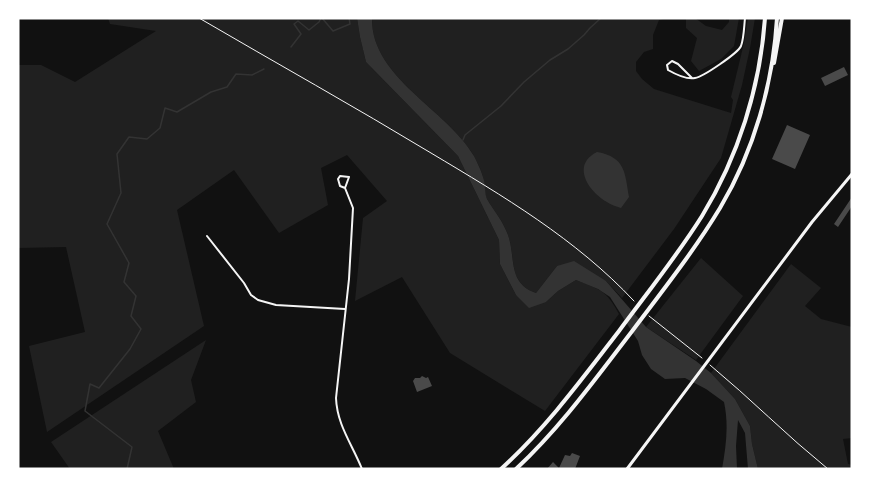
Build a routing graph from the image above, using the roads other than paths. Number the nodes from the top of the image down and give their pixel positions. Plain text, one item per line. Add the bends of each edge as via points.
1 (745, 18) edge
2 (765, 18) edge
3 (777, 18) edge
4 (782, 18) edge
5 (771, 68) junction
6 (692, 78) junction
7 (852, 174) edge
8 (848, 179) junction
9 (852, 182) edge
10 (345, 188) dead end
11 (207, 236) dead end
12 (345, 309) junction
13 (362, 469) edge
14 (501, 469) edge
15 (516, 469) edge
16 (627, 469) edge

1 - 6 street via 737,52
2 - 14 highway via 755,85 745,120 734,153 701,216 550,419
3 - 5 highway
4 - 5 highway
5 - 15 highway via 741,165 706,230 558,426
6 - 6 street via 676,62 667,65 671,71
7 - 8 main road
8 - 9 street
8 - 16 main road
10 - 12 street via 353,208
11 - 12 street via 258,300 276,305
12 - 13 street via 336,398 339,420

